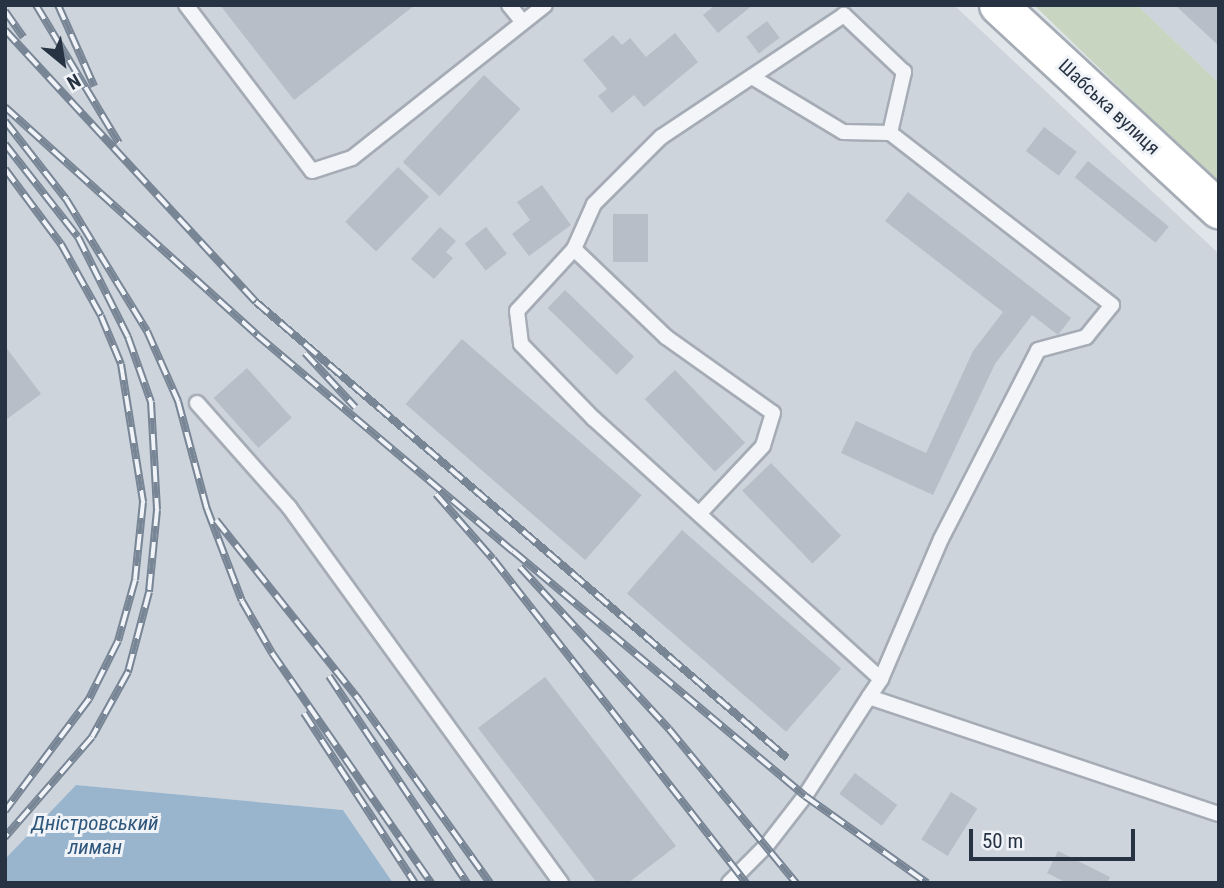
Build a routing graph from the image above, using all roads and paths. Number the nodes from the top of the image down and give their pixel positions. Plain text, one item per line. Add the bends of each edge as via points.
1 (186, 5) edge
2 (509, 5) edge
3 (545, 5) edge
4 (998, 5) edge
5 (523, 22) junction
6 (752, 77) junction
7 (890, 133) junction
8 (1219, 210) edge
9 (574, 249) junction
10 (197, 403) dead end
11 (699, 514) junction
12 (881, 679) junction
13 (869, 698) junction
14 (1219, 814) edge
15 (561, 883) edge
16 (729, 883) edge

1 - 5 lane via 312,171 352,158
2 - 5 lane
3 - 5 lane
4 - 8 street, Шабська вулиця
6 - 7 lane via 843,132
6 - 7 lane via 844,15 904,72
6 - 9 lane via 661,137 594,204
7 - 12 lane via 1112,305 1086,337 1038,350 941,539
9 - 11 lane via 517,311 522,344 594,419
9 - 11 lane via 666,337 773,413 762,446
10 - 15 lane via 289,507
11 - 12 lane
12 - 13 lane
13 - 14 lane
13 - 16 lane via 805,796 767,845

